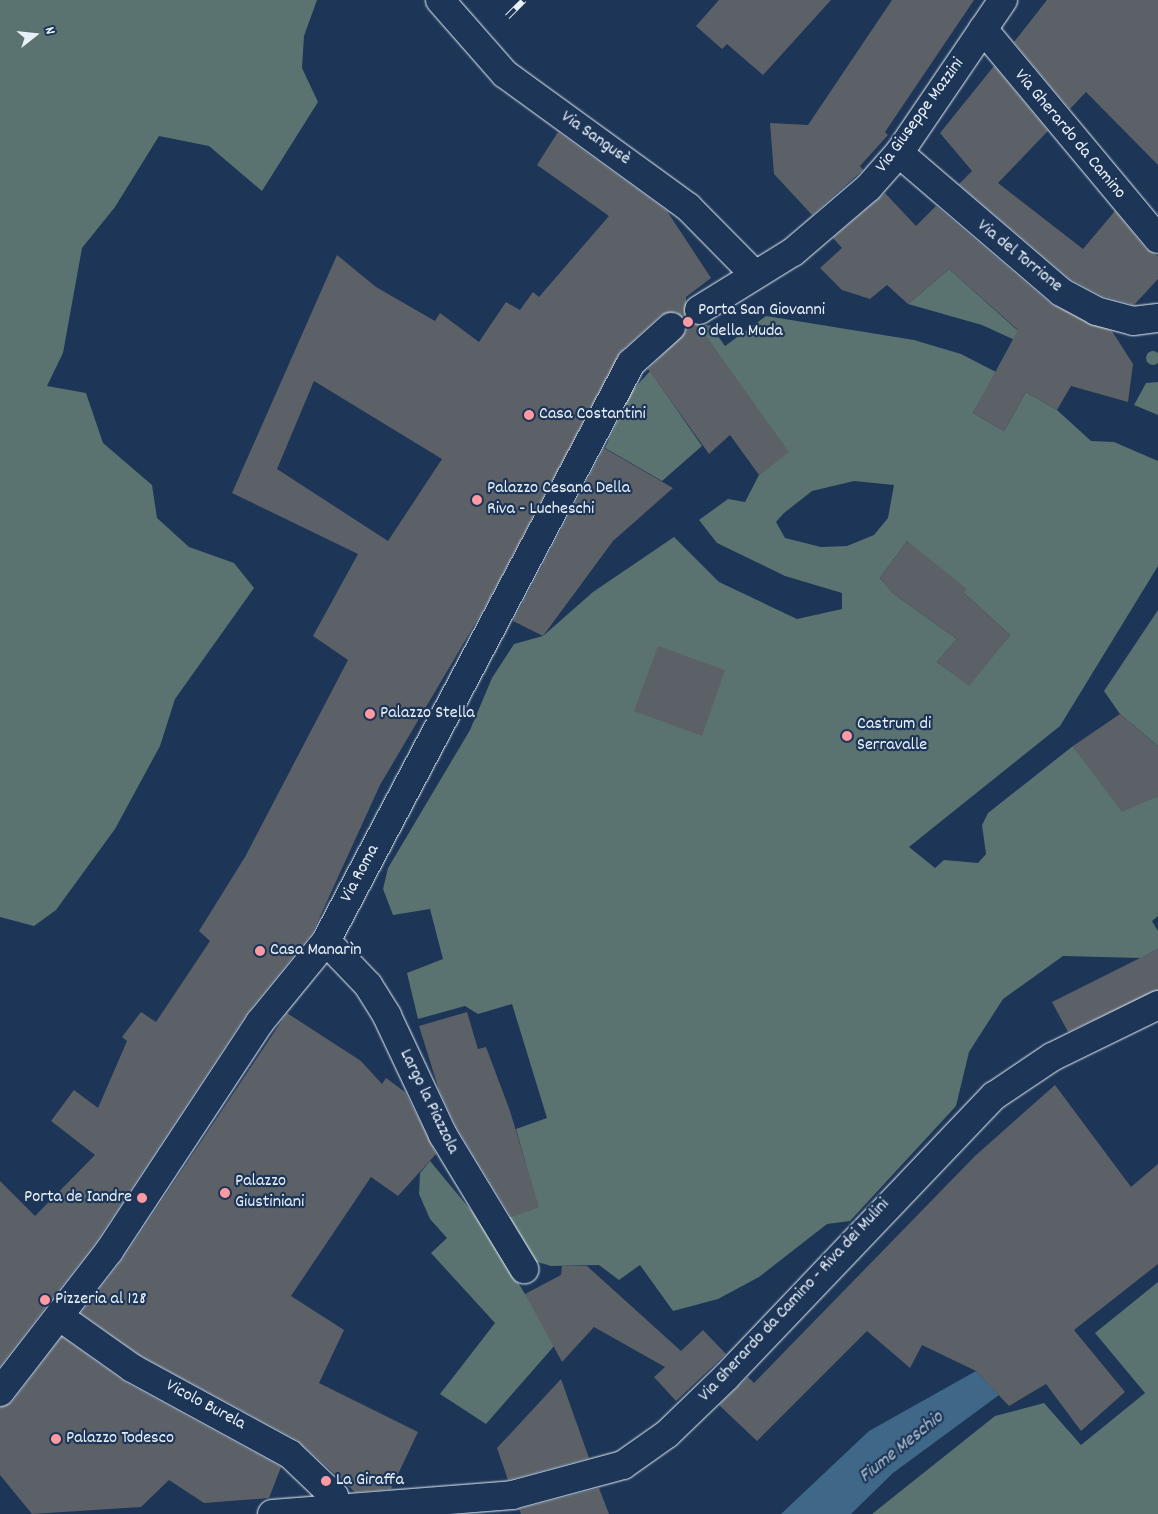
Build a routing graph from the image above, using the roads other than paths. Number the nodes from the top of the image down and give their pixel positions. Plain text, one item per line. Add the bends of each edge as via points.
1 (440, 0) edge
2 (1002, 0) edge
3 (983, 29) junction
4 (899, 153) junction
5 (1158, 239) edge
6 (755, 275) junction
7 (699, 310) dead end
8 (1158, 318) edge
9 (671, 328) dead end
10 (326, 941) junction
11 (1158, 1005) edge
12 (524, 1268) dead end
13 (60, 1317) junction
14 (0, 1391) edge
15 (335, 1509) junction
16 (382, 1510) edge
17 (272, 1514) edge

1 - 6 street, Via Sangusè via 504,74 688,207
2 - 3 street, Via Giuseppe Mazzini
3 - 4 street, Via Giuseppe Mazzini
3 - 5 street, Via Gherardo da Camino
4 - 6 street, Via Giuseppe Mazzini via 838,216
4 - 8 street, Via del Torrione via 1061,292 1096,311 1133,321
6 - 7 street
9 - 10 street, Via Roma via 631,362
10 - 12 street, Largo la Piazzola via 378,1001 443,1136
10 - 13 street, Via Roma via 260,1022 109,1251
11 - 16 street, Via Gherardo da Camino - Riva dei Mulini via 1052,1057 994,1096 727,1376 648,1450 623,1465 570,1482 512,1494
13 - 14 street, Via Roma
13 - 15 street, Vicolo Burela via 132,1368 290,1454 334,1496
15 - 16 street, Via Gherardo da Camino - Riva dei Mulini
15 - 17 street, Via Gherardo da Camino - Riva dei Mulini

